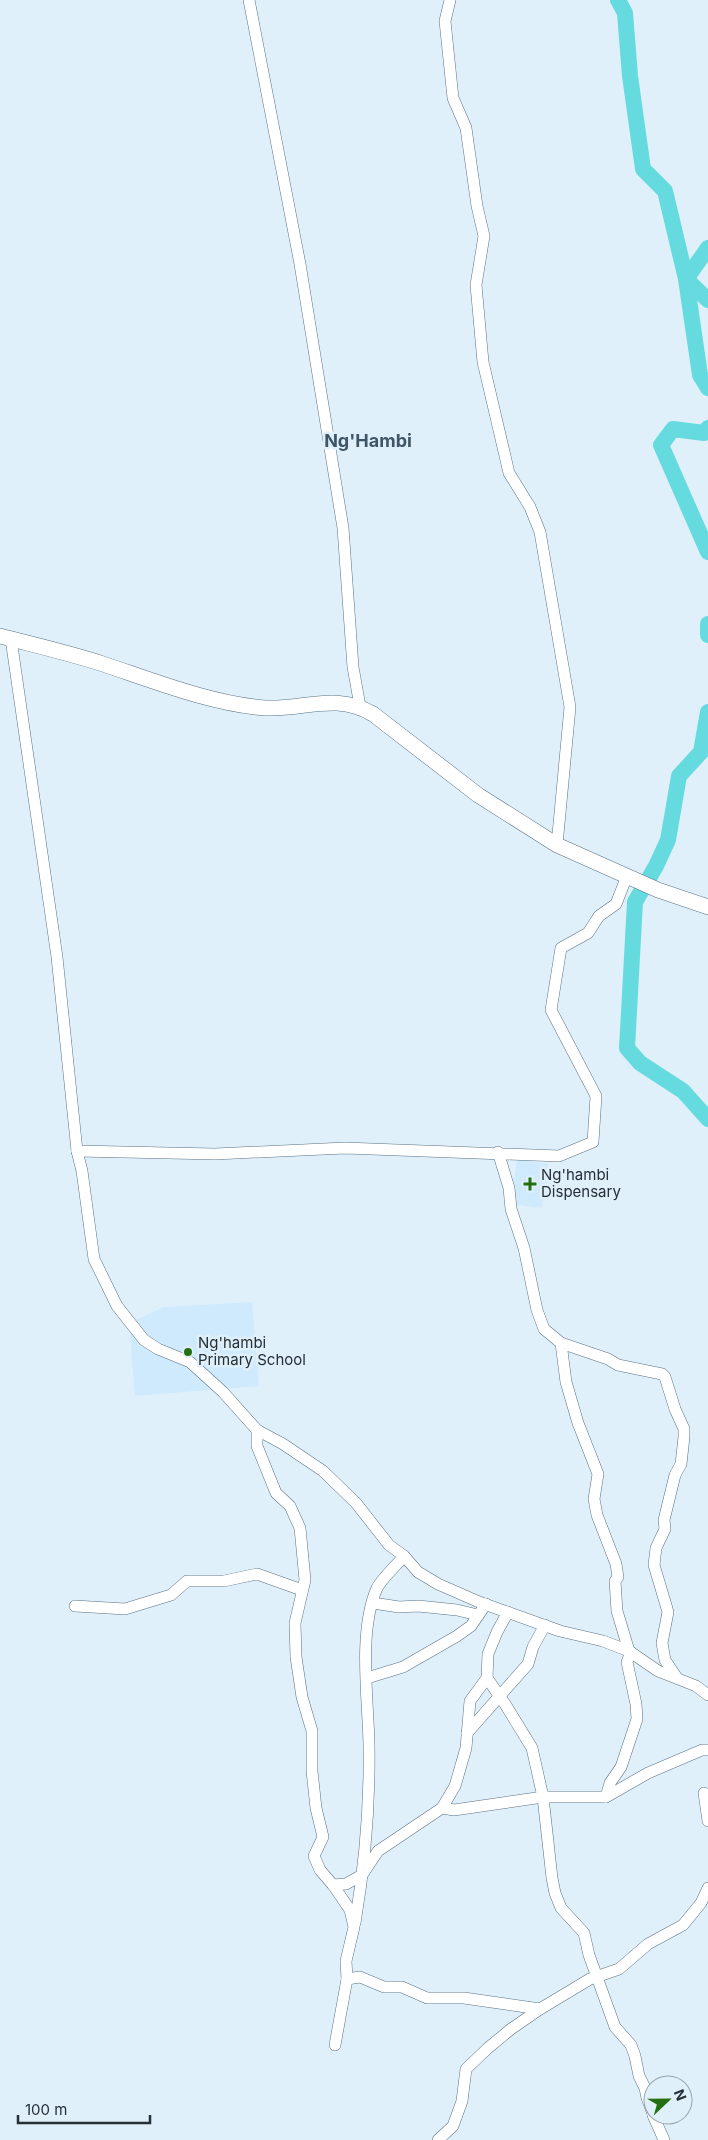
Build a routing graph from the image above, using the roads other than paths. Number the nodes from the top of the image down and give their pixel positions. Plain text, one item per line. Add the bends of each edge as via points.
1 (249, 0) edge
2 (450, 0) edge
3 (6, 638) edge
4 (360, 706) junction
5 (557, 845) junction
6 (627, 876) junction
7 (708, 907) edge
8 (77, 1151) junction
9 (498, 1152) junction
10 (561, 1343) junction
11 (257, 1430) junction
12 (404, 1556) junction
13 (302, 1590) junction
14 (373, 1603) junction
15 (486, 1604) junction
16 (75, 1606) dead end
17 (508, 1612) junction
18 (478, 1615) junction
19 (545, 1626) junction
20 (630, 1652) junction
21 (367, 1678) junction
22 (487, 1678) junction
23 (677, 1678) junction
24 (708, 1694) edge
25 (500, 1696) junction
26 (467, 1733) junction
27 (708, 1750) edge
28 (704, 1794) dead end
29 (543, 1797) junction
30 (606, 1797) junction
31 (442, 1808) junction
32 (708, 1820) edge
33 (362, 1875) junction
34 (333, 1885) junction
35 (708, 1888) edge
36 (354, 1927) junction
37 (598, 1976) junction
38 (347, 1979) junction
39 (540, 2009) junction
40 (335, 2045) dead end
41 (643, 2084) edge
42 (657, 2125) edge
43 (438, 2140) edge
44 (664, 2140) edge

1 - 4 street via 300,264 343,528 353,667
2 - 5 street via 445,21 453,98 466,128 484,236 476,285 483,362 509,473 530,507 540,532 570,707
3 - 4 main road via 237,703 264,708 328,702
3 - 8 street via 57,957
4 - 5 main road via 478,795
5 - 6 main road
6 - 7 main road
6 - 9 street via 616,904 599,916 588,932 561,948 551,1010 596,1096 593,1142 559,1156
8 - 9 street via 215,1154 345,1148
8 - 11 street via 94,1259 117,1306 144,1340 190,1362
9 - 10 street via 537,1310 544,1330
10 - 20 street via 566,1382 598,1474 594,1499 600,1526 616,1564 617,1611
10 - 23 street via 608,1358 618,1366 662,1374 684,1428 681,1464 675,1475 664,1520 665,1529 656,1548 654,1565 668,1612 662,1643 665,1660
11 - 12 street via 323,1471 356,1503 389,1545
11 - 13 street via 257,1446 276,1493 290,1506 300,1528 305,1580
12 - 14 street via 378,1587
12 - 15 street via 418,1572 438,1584
13 - 16 street via 257,1574 224,1581 187,1581 171,1595 125,1609
13 - 34 street via 295,1623 296,1657 302,1697 312,1731 312,1771 323,1837 314,1856 320,1870
14 - 18 street
14 - 21 street via 368,1622
15 - 17 street
15 - 18 street
17 - 19 street
17 - 22 street via 488,1654
18 - 21 street via 471,1626 422,1657
19 - 20 street via 603,1641
19 - 25 street via 528,1664
20 - 23 street via 658,1671
20 - 30 street via 627,1662 637,1719 621,1767 610,1783
21 - 33 street via 369,1745
22 - 25 street
22 - 26 street via 470,1701
23 - 24 street
25 - 26 street
25 - 29 street via 532,1748
26 - 31 street via 455,1786
27 - 30 street via 648,1773
28 - 32 street
29 - 30 street
29 - 31 street via 454,1810
29 - 37 street via 555,1893 561,1908 584,1932
31 - 33 street via 378,1851
33 - 34 street via 346,1884
33 - 36 street
34 - 36 street via 350,1910
35 - 37 street via 701,1903 683,1925 648,1944 620,1969
36 - 38 street via 346,1961
37 - 39 street
37 - 41 street via 615,2028 631,2044
38 - 39 street via 360,1977 384,1987 402,1987 427,1998 464,1998
38 - 40 street
39 - 43 street via 511,2029 466,2069 462,2101 453,2126
42 - 44 street

